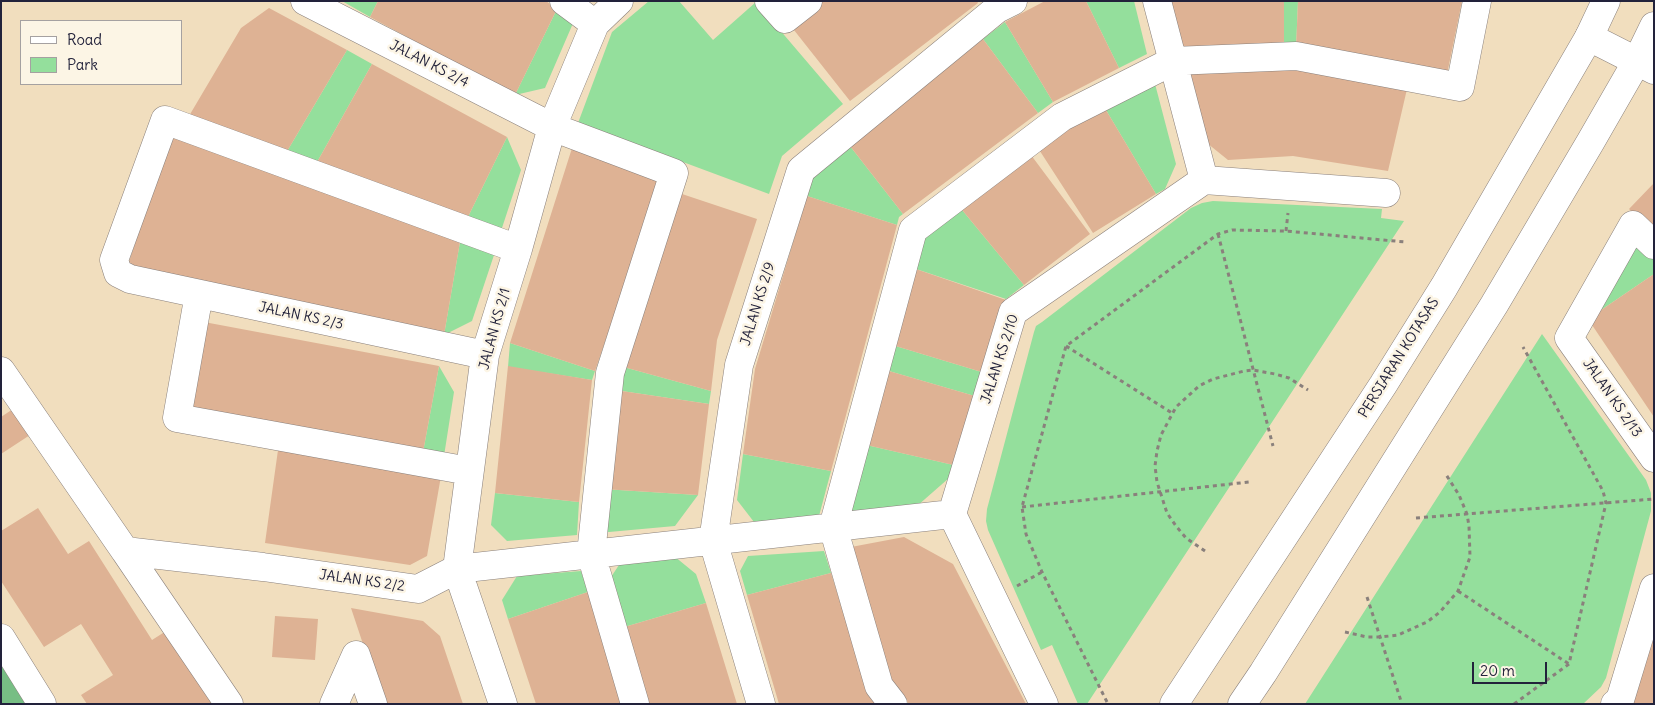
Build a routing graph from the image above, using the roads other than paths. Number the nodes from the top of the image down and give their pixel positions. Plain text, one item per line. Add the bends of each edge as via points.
1 (306, 1) edge
2 (564, 1) edge
3 (619, 1) edge
4 (769, 1) edge
5 (808, 1) edge
6 (1012, 1) edge
7 (1158, 1) edge
8 (1477, 1) edge
9 (1606, 1) edge
10 (595, 24) junction
11 (1654, 26) edge
12 (1589, 37) junction
13 (1173, 61) junction
14 (1645, 65) edge
15 (552, 127) junction
16 (1204, 180) junction
17 (1386, 193) dead end
18 (1654, 245) edge
19 (518, 249) junction
20 (199, 294) junction
21 (485, 355) junction
22 (1, 371) edge
23 (1654, 458) edge
24 (469, 471) junction
25 (952, 514) junction
26 (833, 528) junction
27 (713, 541) junction
28 (125, 551) junction
29 (591, 554) junction
30 (457, 569) junction
31 (1654, 588) edge
32 (1, 638) edge
33 (42, 704) edge
34 (229, 704) edge
35 (334, 704) edge
36 (373, 704) edge
37 (503, 704) edge
38 (634, 704) edge
39 (761, 704) edge
40 (893, 704) edge
41 (1044, 704) edge
42 (1174, 704) edge
43 (1242, 704) edge
44 (1615, 704) edge

1 - 15 street, JALAN KS 2/4
2 - 10 street
3 - 10 street, JALAN KS 2/1
4 - 5 street via 785,20
6 - 27 street, JALAN KS 2/9 via 997,9 801,170 739,365
7 - 13 street
8 - 13 street via 1460,87 1296,56
9 - 12 street, PERSIARAN KOTASAS
10 - 15 street, JALAN KS 2/1
11 - 14 street
12 - 14 street
12 - 42 street, PERSIARAN KOTASAS via 1444,287
13 - 16 street
13 - 26 street via 1062,117 913,230
14 - 43 street via 1591,141 1494,305
15 - 19 street, JALAN KS 2/1
15 - 29 street, JALAN KS 2/4 via 674,173 610,373
16 - 17 street
16 - 25 street, JALAN KS 2/10 via 1013,312
18 - 23 street, JALAN KS 2/13 via 1633,224 1569,338
19 - 20 street, JALAN KS 2/3 via 164,120 114,260 118,273 130,279
19 - 21 street, JALAN KS 2/1
20 - 21 street, JALAN KS 2/3
20 - 24 street via 177,418
21 - 24 street, JALAN KS 2/1
22 - 28 street
24 - 30 street, JALAN KS 2/1
25 - 26 street
25 - 41 street
26 - 27 street
26 - 40 street via 880,686
27 - 29 street
27 - 39 street, JALAN KS 2/9
28 - 30 street, JALAN KS 2/2 via 418,589
28 - 34 street
29 - 30 street
29 - 38 street
30 - 37 street, JALAN KS 2/1
31 - 44 street via 1620,700
32 - 33 street
35 - 36 street via 356,655

